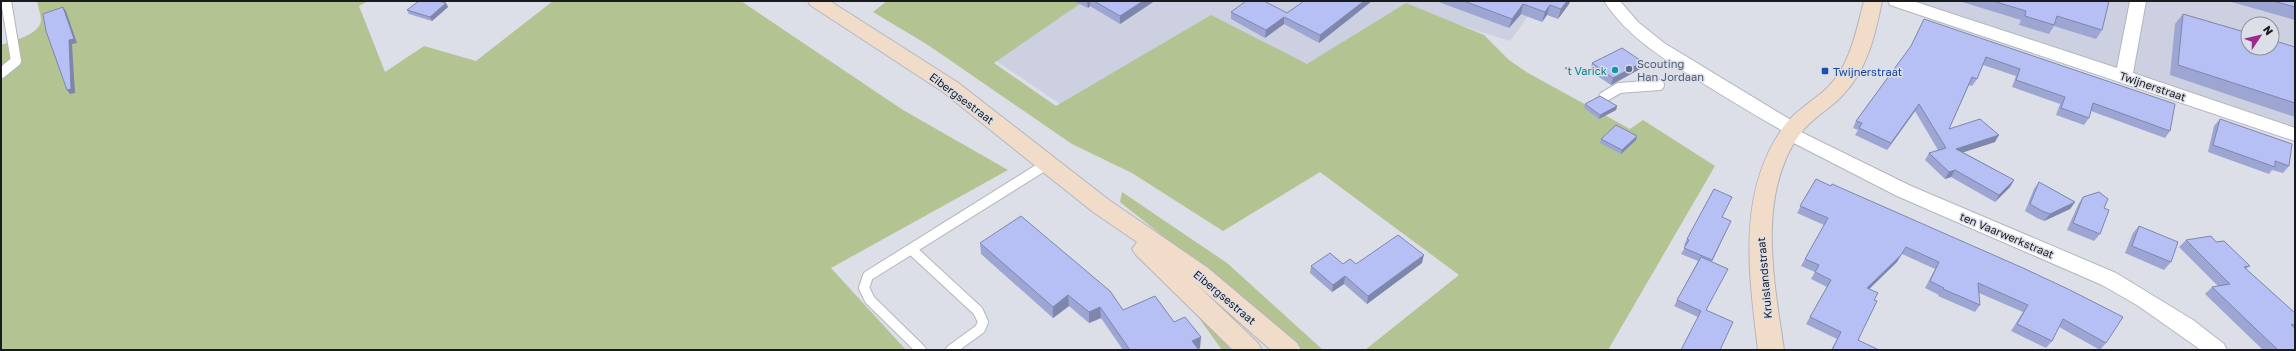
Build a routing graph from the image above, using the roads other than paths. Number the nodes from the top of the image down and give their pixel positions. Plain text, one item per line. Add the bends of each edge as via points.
1 (6, 1) edge
2 (817, 1) edge
3 (1612, 1) edge
4 (1873, 1) edge
5 (1896, 1) edge
6 (2138, 1) edge
7 (1, 73) edge
8 (2124, 76) junction
9 (1659, 85) dead end
10 (1604, 98) edge
11 (1791, 131) junction
12 (2295, 135) edge
13 (1048, 164) junction
14 (1101, 206) junction
15 (911, 248) junction
16 (921, 350) edge
17 (950, 350) edge
18 (1249, 350) edge
19 (1288, 350) edge
20 (1771, 350) edge
21 (2216, 350) edge

1 - 7 lane via 16,61
2 - 13 main road, Eibergsestraat via 950,87
3 - 11 street, ten Vaarwerkstraat via 1631,24 1651,40
4 - 11 main road, Kruislandstraat via 1863,44 1840,87
5 - 8 street, Twijnerstraat
6 - 8 street
8 - 12 street, Twijnerstraat
9 - 10 lane via 1620,88
11 - 20 main road, Kruislandstraat via 1776,157 1766,186 1760,220 1761,270
11 - 21 street, ten Vaarwerkstraat via 1904,191 2109,279 2173,318
13 - 14 main road, Eibergsestraat
13 - 15 lane
14 - 18 main road, Eibergsestraat
14 - 19 main road, Eibergsestraat via 1200,274
15 - 16 lane via 868,276 863,291
15 - 17 lane via 978,311 983,322 980,329

